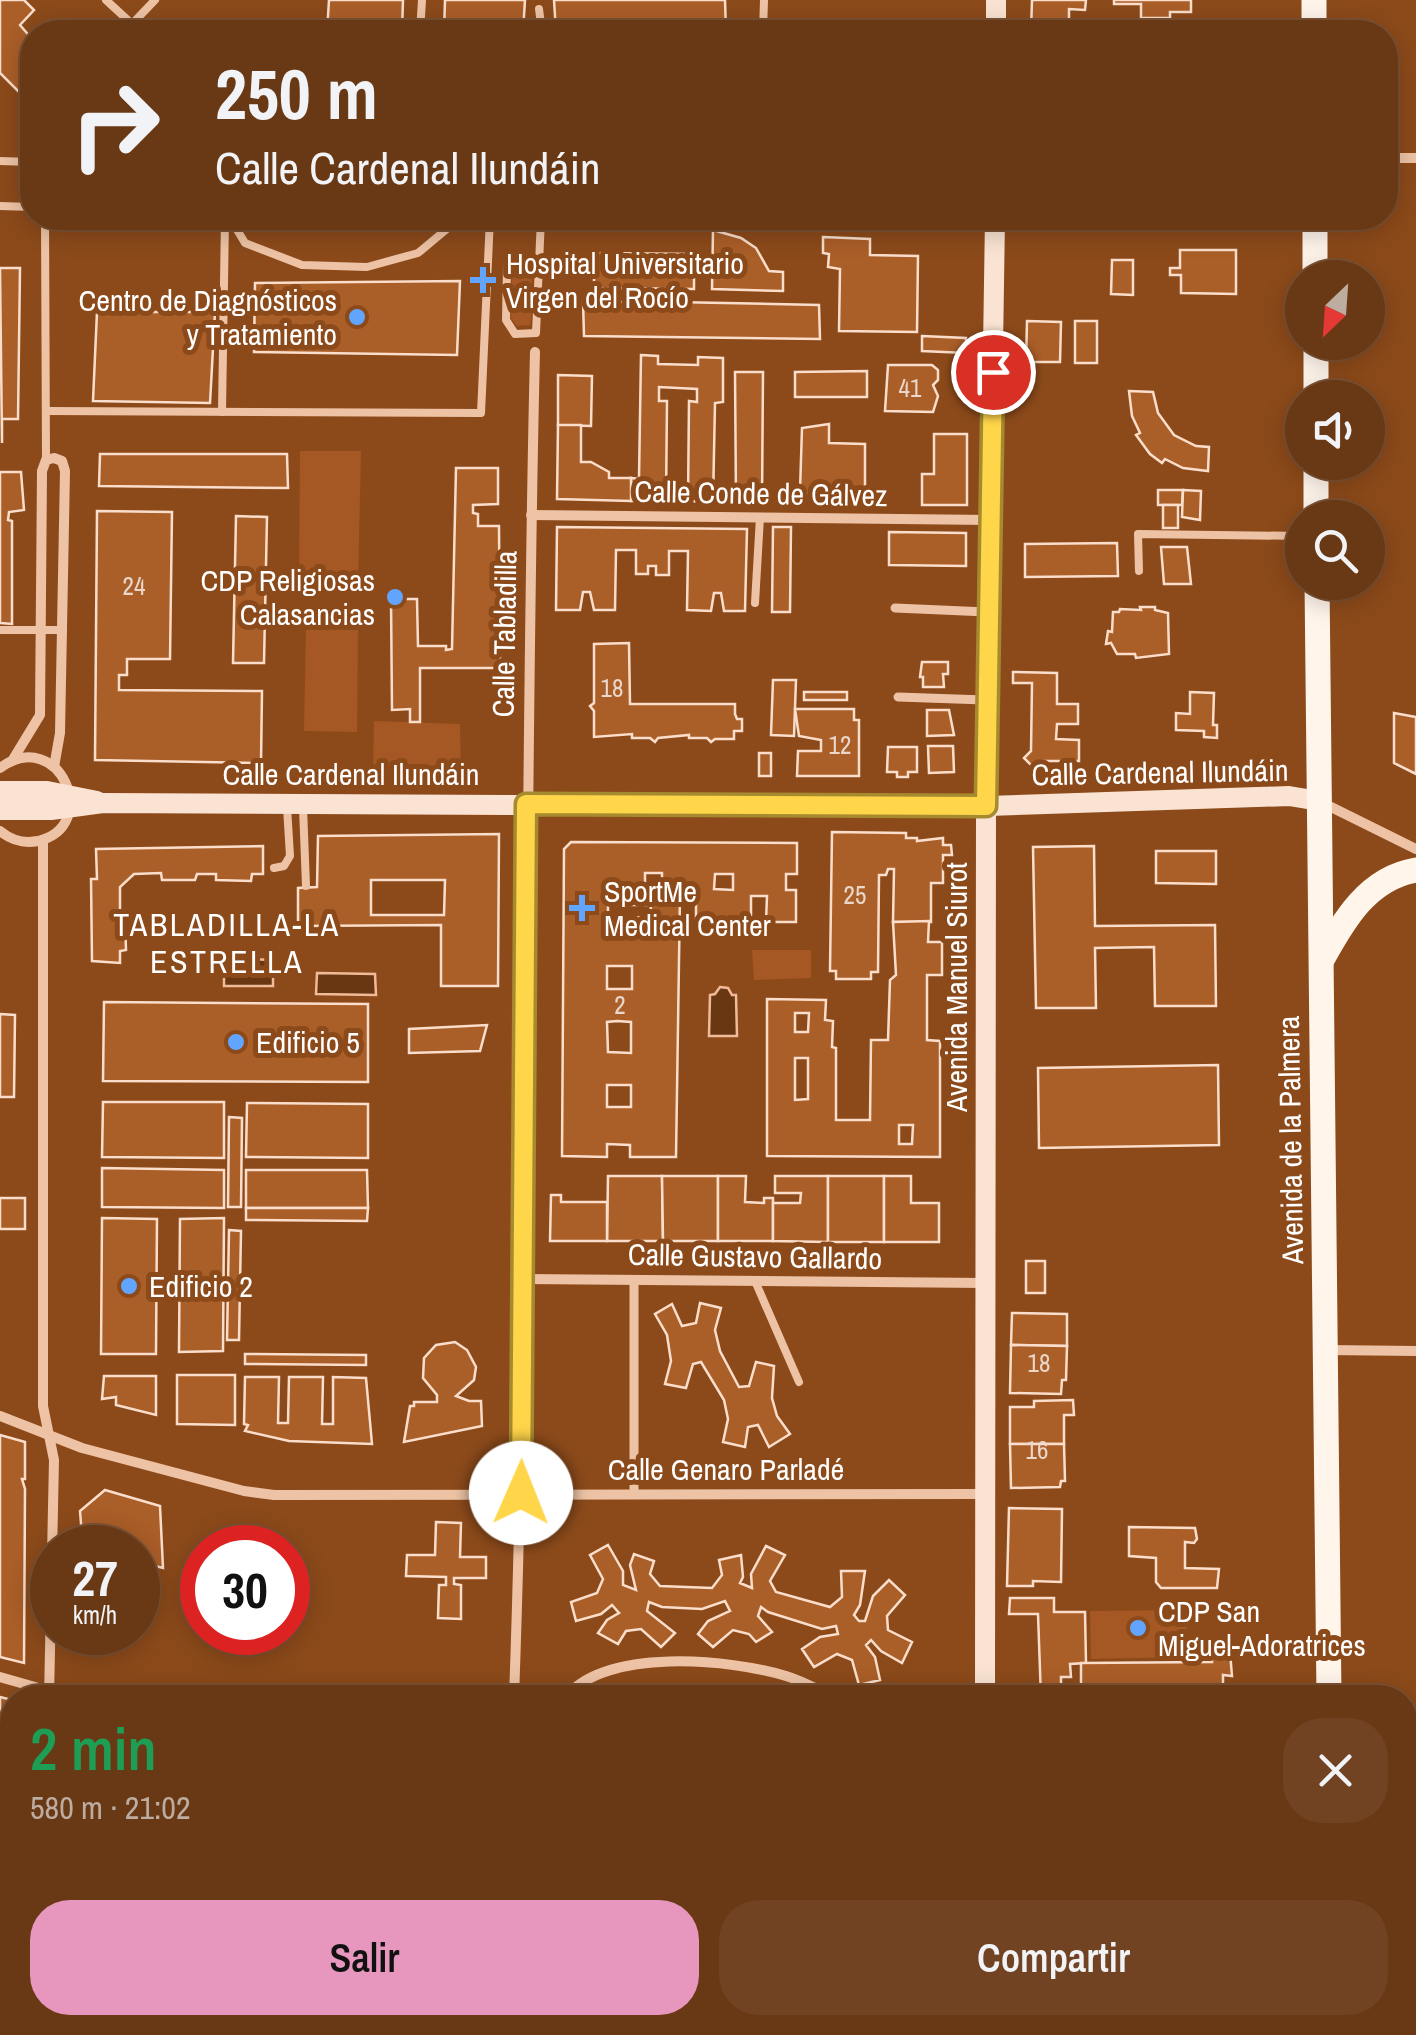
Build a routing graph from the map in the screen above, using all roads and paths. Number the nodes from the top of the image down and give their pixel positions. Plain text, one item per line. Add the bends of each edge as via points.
1 (106, 0) edge
2 (155, 0) edge
3 (540, 9) dead end
4 (125, 20) edge
5 (139, 20) edge
6 (541, 20) edge
7 (45, 230) edge
8 (227, 230) edge
9 (236, 230) edge
10 (445, 230) edge
11 (489, 230) edge
12 (540, 230) edge
13 (995, 230) edge
14 (1315, 230) edge
15 (1315, 260) edge
16 (538, 266) junction
17 (536, 333) junction
18 (535, 352) joint
19 (47, 412) junction
20 (222, 412) junction
21 (46, 460) junction
22 (42, 504) junction
23 (64, 504) junction
24 (531, 515) junction
25 (760, 518) junction
26 (991, 520) junction
27 (1285, 536) edge
28 (1139, 571) dead end
29 (1317, 600) edge
30 (756, 604) dead end
31 (894, 608) dead end
32 (989, 612) junction
33 (0, 630) edge
34 (42, 630) junction
35 (63, 630) junction
36 (898, 697) dead end
37 (988, 700) junction
38 (12, 760) junction
39 (54, 767) junction
40 (0, 768) edge
41 (0, 790) edge
42 (1318, 800) junction
43 (70, 801) junction
44 (295, 803) junction
45 (526, 804) junction
46 (986, 806) junction
47 (0, 810) edge
48 (0, 834) edge
49 (42, 840) junction
50 (1416, 849) edge
51 (274, 868) dead end
52 (1416, 870) edge
53 (306, 886) dead end
54 (1320, 963) junction
55 (524, 1278) junction
56 (634, 1280) junction
57 (755, 1281) junction
58 (986, 1283) junction
59 (1325, 1350) junction
60 (1416, 1351) edge
61 (799, 1382) dead end
62 (0, 1416) edge
63 (48, 1432) junction
64 (521, 1493) junction
65 (634, 1493) junction
66 (984, 1494) junction
67 (49, 1685) edge
68 (514, 1685) edge
69 (575, 1685) edge
70 (806, 1685) edge
71 (984, 1685) edge
72 (1329, 1685) edge

1 - 4 lane
2 - 5 lane
3 - 6 lane
7 - 19 lane
8 - 20 lane
9 - 10 lane via 245,243 302,265 367,267 418,252
11 - 20 lane via 481,413
12 - 16 lane
13 - 26 main road, Avenida Manuel Siurot
14 - 15 main road
16 - 17 lane
16 - 17 lane via 516,258 506,272 508,325 515,334
17 - 18 lane
18 - 24 street, Calle Tabladilla
19 - 20 lane
19 - 21 lane
21 - 22 street
21 - 23 street via 59,459 64,466
22 - 23 street
22 - 34 street
23 - 35 street
24 - 25 street, Calle Conde de Gálvez
24 - 45 street, Calle Tabladilla
25 - 26 street, Calle Conde de Gálvez
25 - 30 lane
26 - 32 main road, Avenida Manuel Siurot
27 - 28 lane via 1138,534
29 - 42 main road, Avenida de la Palmera
31 - 32 street
32 - 37 main road, Avenida Manuel Siurot
33 - 34 lane
34 - 35 lane
34 - 38 street via 40,716
35 - 39 street
36 - 37 street
37 - 46 main road, Avenida Manuel Siurot
38 - 39 street via 38,759
38 - 40 street
39 - 43 street
41 - 43 main road, Calle Cardenal Ilundáin
42 - 46 main road, Calle Cardenal Ilundáin
42 - 50 street
42 - 54 main road, Avenida de la Palmera
43 - 44 main road, Calle Cardenal Ilundáin
43 - 47 main road, Calle Cardenal Ilundáin
43 - 49 street via 63,824
44 - 45 main road, Calle Cardenal Ilundáin
44 - 51 lane via 290,856
44 - 53 lane
45 - 46 main road, Calle Cardenal Ilundáin
45 - 55 street, Calle Tabladilla
46 - 58 main road, Avenida Manuel Siurot
48 - 49 street
49 - 63 street
52 - 54 main road via 1370,891
54 - 59 main road, Avenida de la Palmera
55 - 56 street, Calle Gustavo Gallardo
55 - 64 street, Calle Tabladilla
56 - 57 street, Calle Gustavo Gallardo
56 - 65 street
57 - 58 street, Calle Gustavo Gallardo
57 - 61 lane
58 - 66 main road, Avenida Manuel Siurot
59 - 60 street
59 - 72 main road, Avenida de la Palmera
62 - 63 street, Calle Genaro Parladé
63 - 64 street, Calle Genaro Parladé via 82,1448 274,1495
63 - 67 street via 54,1460
64 - 65 street, Calle Genaro Parladé
64 - 68 street, Calle Tabladilla
65 - 66 street, Calle Genaro Parladé
66 - 71 main road, Avenida Manuel Siurot
69 - 70 street via 619,1668 678,1660

